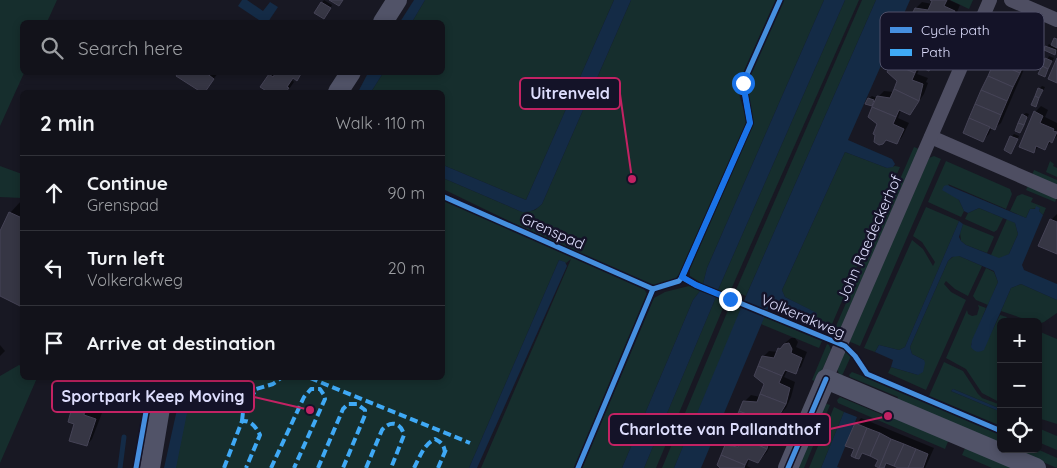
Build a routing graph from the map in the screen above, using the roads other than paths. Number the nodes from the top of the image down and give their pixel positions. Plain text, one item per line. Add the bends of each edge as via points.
1 (397, 0) edge
2 (990, 0) edge
3 (1011, 0) edge
4 (985, 12) edge
5 (1039, 12) edge
6 (1044, 14) edge
7 (384, 20) edge
8 (1057, 20) edge
9 (960, 70) edge
10 (349, 75) edge
11 (339, 90) edge
12 (931, 137) junction
13 (1057, 192) edge
14 (826, 379) junction
15 (165, 380) edge
16 (150, 468) edge
17 (788, 468) edge
18 (1036, 468) edge

1 - 7 street
2 - 4 street, John Raedeckerhof
3 - 5 street
6 - 8 street
9 - 12 street, John Raedeckerhof
10 - 11 street
12 - 13 street
12 - 14 street, John Raedeckerhof
14 - 17 street
14 - 18 street
15 - 16 street

